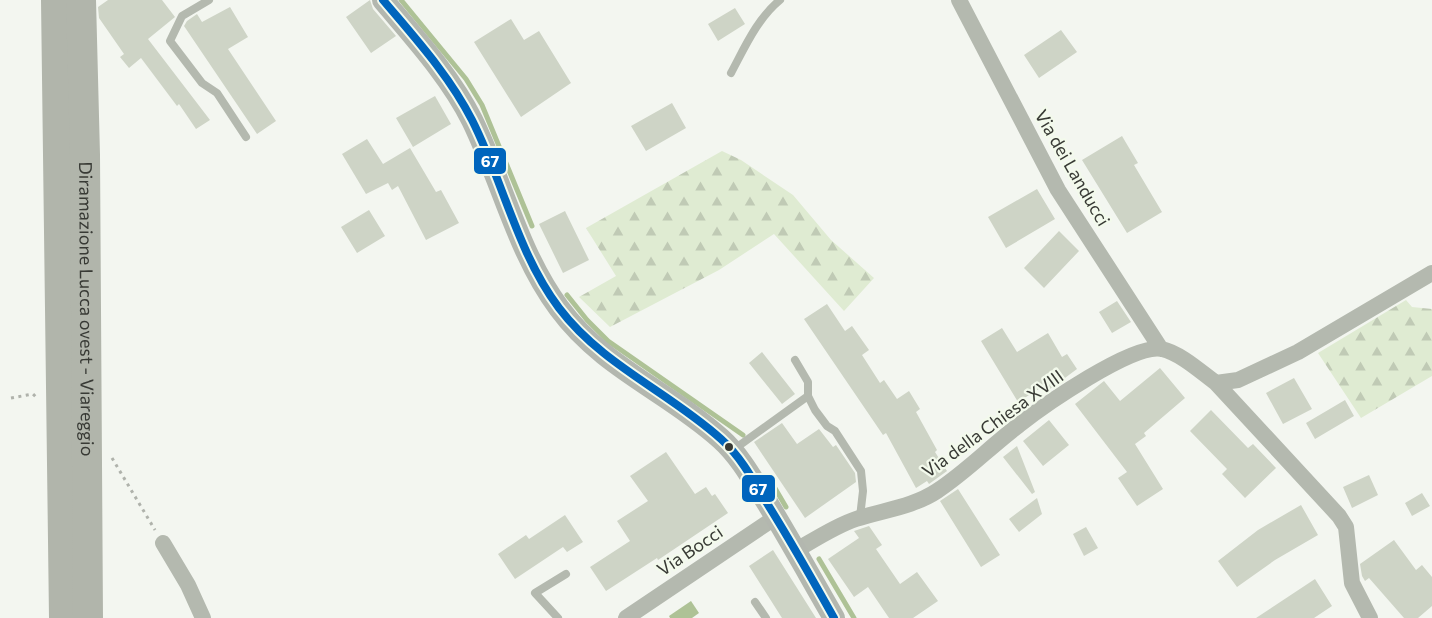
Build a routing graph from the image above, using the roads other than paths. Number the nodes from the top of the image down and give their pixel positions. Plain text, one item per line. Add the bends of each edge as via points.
1 (56, 0) edge
2 (81, 0) edge
3 (209, 0) edge
4 (382, 0) edge
5 (780, 0) edge
6 (959, 0) edge
7 (731, 73) dead end
8 (246, 137) dead end
9 (1432, 273) edge
10 (1161, 349) junction
11 (795, 360) dead end
12 (1216, 383) junction
13 (808, 396) junction
14 (732, 451) junction
15 (776, 517) junction
16 (860, 518) junction
17 (163, 543) dead end
18 (795, 550) junction
19 (566, 574) dead end
20 (755, 602) dead end
21 (64, 618) edge
22 (88, 618) edge
23 (203, 618) edge
24 (558, 618) edge
25 (626, 618) edge
26 (766, 618) edge
27 (834, 618) edge
28 (1370, 618) edge

1 - 21 highway, Diramazione Lucca ovest - Viareggio
2 - 22 highway, Diramazione Lucca ovest - Viareggio
3 - 8 lane via 182,16 170,40 202,83 217,93
4 - 14 main road via 459,96 486,149 535,267 570,323 602,354 705,426
5 - 7 lane via 755,28
6 - 10 street, Via dei Landucci via 1059,190
9 - 12 street via 1298,352 1238,380
10 - 12 street
10 - 16 street, Via della Chiesa XVIII via 1124,358 1076,386 1020,424 937,492 905,506
11 - 13 lane via 808,382
12 - 28 street via 1339,516 1346,527 1352,582
13 - 14 lane
13 - 16 lane via 861,471
14 - 15 main road
15 - 18 main road
15 - 25 street, Via Bocci
16 - 18 street, Via della Chiesa XVIII
17 - 23 street
18 - 27 main road
19 - 24 lane via 535,593
20 - 26 lane

